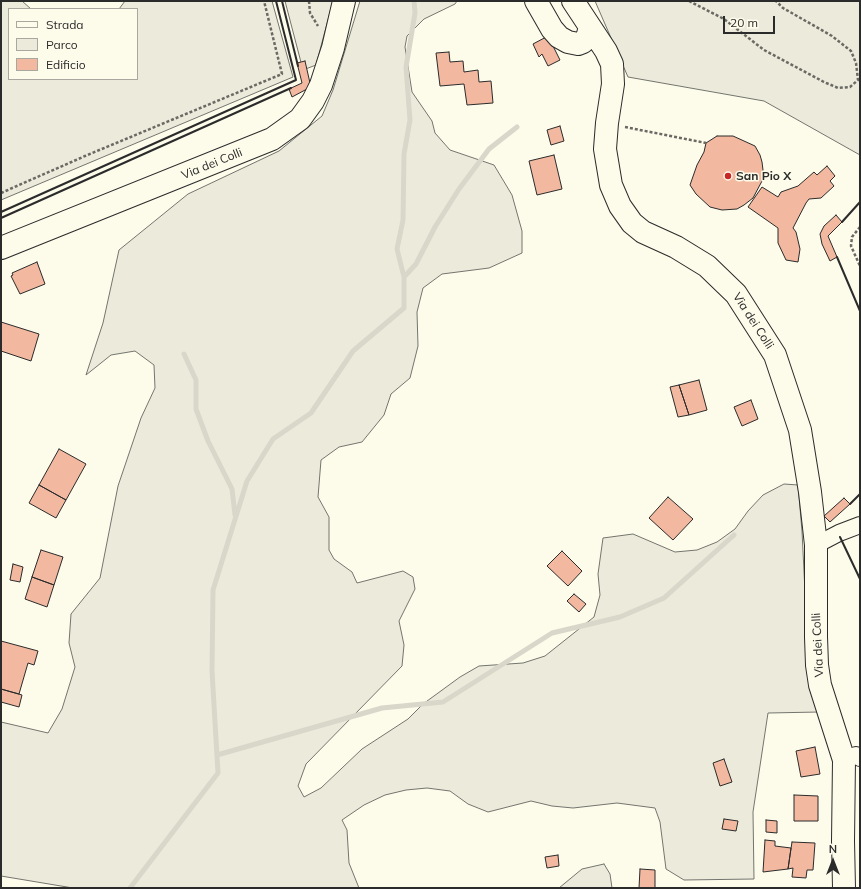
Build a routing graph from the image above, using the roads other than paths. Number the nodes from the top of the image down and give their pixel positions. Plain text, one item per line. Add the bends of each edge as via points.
1 (344, 1) edge
2 (536, 1) edge
3 (573, 1) edge
4 (590, 27) junction
5 (1, 248) edge
6 (860, 525) edge
7 (816, 545) junction
8 (852, 759) edge
9 (844, 888) edge

1 - 5 street, Via dei Colli via 321,85 300,119 272,139
2 - 4 street via 552,29 568,42 583,42
3 - 4 street, Via dei Colli
4 - 7 street, Via dei Colli via 612,64 613,84 605,149 611,185 620,206 632,223 643,232 676,247 707,266 736,294 775,355 800,430
6 - 7 street
7 - 8 street, Via dei Colli via 816,637 820,684
8 - 9 street, Via dei Colli via 843,841

